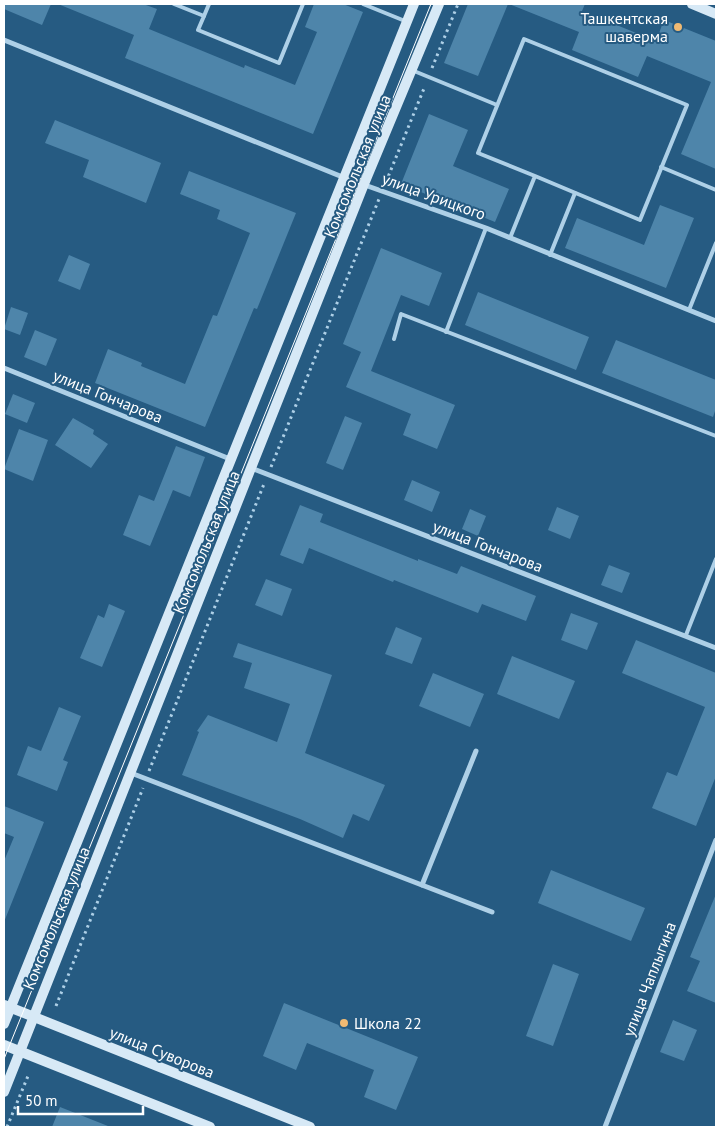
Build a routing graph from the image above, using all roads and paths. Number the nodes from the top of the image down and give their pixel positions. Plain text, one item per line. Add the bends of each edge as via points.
1 (174, 4) edge
2 (209, 4) edge
3 (303, 4) edge
4 (363, 4) edge
5 (414, 4) edge
6 (439, 4) edge
7 (458, 4) edge
8 (692, 4) edge
9 (716, 14) edge
10 (204, 16) junction
11 (406, 22) junction
12 (4, 40) edge
13 (412, 70) junction
14 (429, 77) junction
15 (497, 105) junction
16 (661, 167) junction
17 (535, 176) junction
18 (345, 178) junction
19 (364, 184) junction
20 (716, 190) edge
21 (382, 191) junction
22 (575, 193) junction
23 (486, 228) junction
24 (510, 238) junction
25 (716, 243) edge
26 (550, 255) junction
27 (689, 310) junction
28 (716, 321) edge
29 (446, 332) junction
30 (394, 338) dead end
31 (4, 368) edge
32 (716, 436) edge
33 (230, 459) junction
34 (251, 468) junction
35 (268, 475) junction
36 (716, 559) edge
37 (686, 635) junction
38 (716, 648) edge
39 (476, 751) dead end
40 (130, 773) junction
41 (146, 779) junction
42 (716, 840) edge
43 (422, 886) junction
44 (492, 912) dead end
45 (7, 1006) edge
46 (56, 1006) dead end
47 (33, 1016) junction
48 (4, 1024) edge
49 (4, 1044) edge
50 (20, 1051) junction
51 (28, 1076) dead end
52 (4, 1092) edge
53 (7, 1127) edge
54 (210, 1127) edge
55 (310, 1127) edge
56 (604, 1127) edge

1 - 10 lane
2 - 10 lane
3 - 10 lane via 278,62 198,30
4 - 11 lane
5 - 11 main road, Комсомольская улица
6 - 13 main road, Комсомольская улица
7 - 14 path
8 - 9 main road
11 - 18 main road, Комсомольская улица
12 - 18 street, улица Урицкого
13 - 14 lane
13 - 19 main road, Комсомольская улица
14 - 15 lane
14 - 21 path
15 - 16 lane via 524,39 687,105
15 - 17 lane via 478,153
16 - 20 lane
16 - 22 lane via 640,220
17 - 22 lane
17 - 24 lane
18 - 19 street, улица Урицкого
18 - 33 main road, Комсомольская улица
19 - 21 street, улица Урицкого
19 - 34 main road, Комсомольская улица
21 - 23 street, улица Урицкого
21 - 35 path
22 - 26 lane
23 - 24 street, улица Урицкого
23 - 29 lane
24 - 26 street, улица Урицкого
25 - 27 lane
26 - 27 street, улица Урицкого
27 - 28 street, улица Урицкого
29 - 30 lane via 401,314
29 - 32 lane
31 - 33 street, улица Гончарова
33 - 45 main road, Комсомольская улица
34 - 35 street, улица Гончарова
34 - 40 main road, Комсомольская улица
35 - 37 street, улица Гончарова
35 - 41 path
36 - 37 lane
37 - 38 street, улица Гончарова
39 - 43 street
40 - 41 street
40 - 47 main road, Комсомольская улица
41 - 43 street
41 - 46 path
42 - 56 street, улица Чаплыгина
43 - 44 street
45 - 47 main road, улица Суворова
45 - 48 main road, Комсомольская улица
47 - 50 main road, Комсомольская улица
47 - 55 main road, улица Суворова
49 - 50 main road
50 - 52 main road, Комсомольская улица
50 - 54 main road
51 - 53 path

